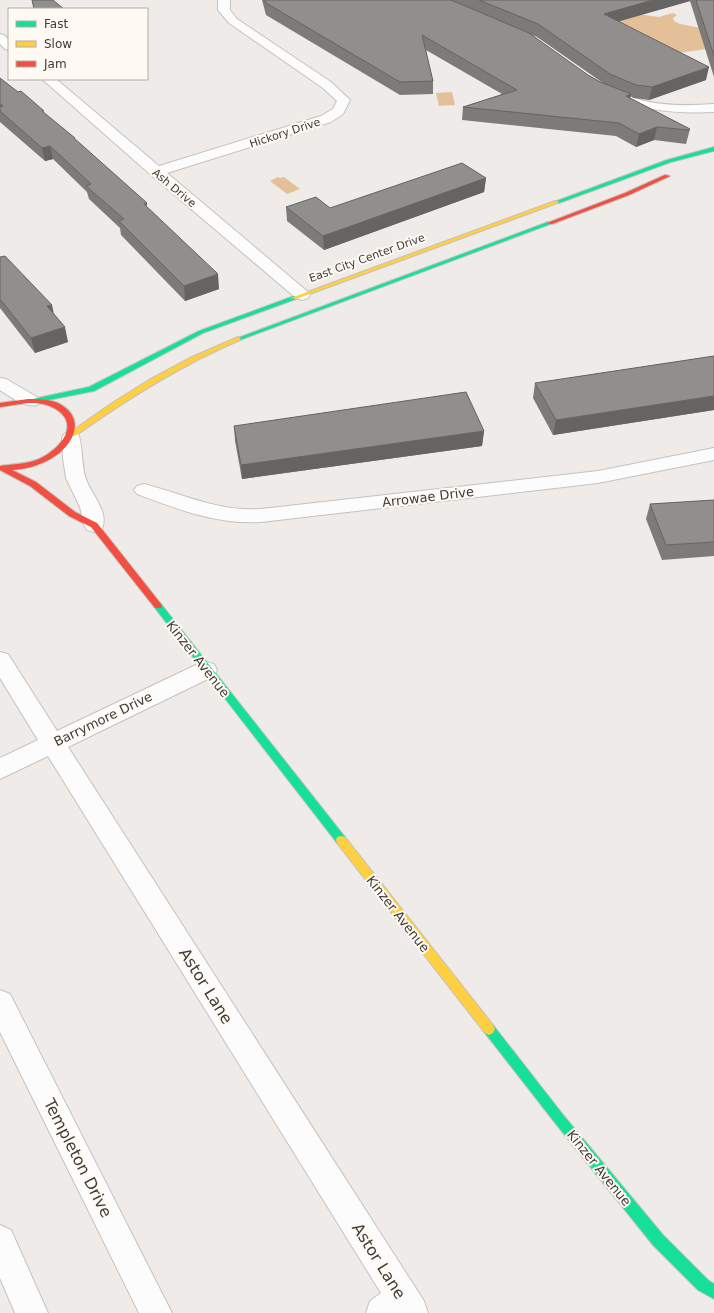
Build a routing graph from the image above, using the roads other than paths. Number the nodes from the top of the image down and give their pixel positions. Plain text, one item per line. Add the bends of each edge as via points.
1 (224, 0) edge
2 (0, 38) edge
3 (8, 45) edge
4 (49, 80) edge
5 (603, 91) edge
6 (714, 108) edge
7 (714, 149) edge
8 (714, 152) edge
9 (688, 166) dead end
10 (156, 172) junction
11 (674, 173) dead end
12 (302, 295) junction
13 (0, 383) edge
14 (32, 401) junction
15 (0, 405) edge
16 (71, 436) junction
17 (714, 454) edge
18 (1, 468) edge
19 (144, 490) dead end
20 (94, 525) junction
21 (0, 660) edge
22 (206, 670) junction
23 (53, 744) junction
24 (0, 769) edge
25 (0, 1003) edge
26 (0, 1241) edge
27 (714, 1292) edge
28 (399, 1308) edge
29 (32, 1313) edge
30 (156, 1313) edge

1 - 10 street, Hickory Drive via 224,10 233,21 327,85 344,100 338,111 326,119
2 - 3 street
4 - 10 street, Ash Drive
5 - 6 street via 630,102 666,108
7 - 12 street, East City Center Drive via 670,161
8 - 9 street
10 - 12 street, Ash Drive
11 - 16 street via 626,194 215,348 141,388
12 - 14 street, East City Center Drive via 201,332 91,389
13 - 14 street
14 - 15 street
14 - 16 street via 56,406 64,411 73,426
16 - 18 street via 65,446 44,461 16,468
16 - 20 street, Kinzer Avenue via 71,458 76,478 94,517
17 - 19 street, Arrowae Drive via 598,477 253,516 210,512
18 - 20 street, Kinzer Avenue via 25,479 72,515
20 - 22 street, Kinzer Avenue
21 - 23 street, Astor Lane
22 - 23 street, Barrymore Drive
22 - 27 street, Kinzer Avenue via 616,1190 658,1240
23 - 24 street, Barrymore Drive
23 - 28 street, Astor Lane
25 - 30 street, Templeton Drive
26 - 29 street

